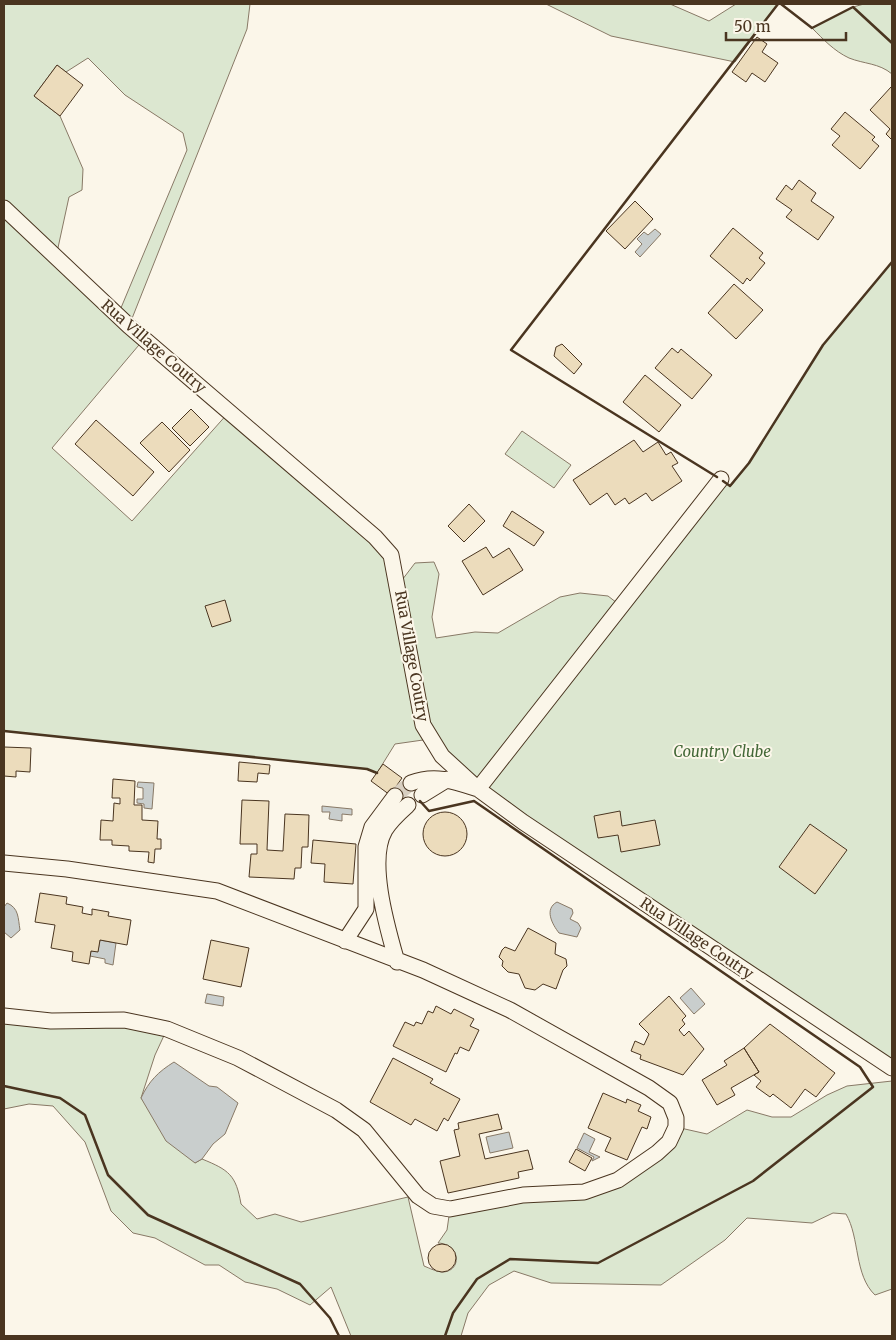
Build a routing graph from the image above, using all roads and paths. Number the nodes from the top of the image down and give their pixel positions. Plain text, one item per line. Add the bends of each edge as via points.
1 (4, 208) edge
2 (721, 479) dead end
3 (448, 779) junction
4 (411, 783) tunnel mouth
5 (478, 789) junction
6 (422, 795) tunnel mouth
7 (395, 796) tunnel mouth
8 (408, 805) tunnel mouth
9 (4, 863) edge
10 (345, 941) junction
11 (397, 962) junction
12 (4, 1016) edge
13 (892, 1068) edge

1 - 5 street, Rua Village Coutry via 129,326 376,537 391,555 423,725 442,756
2 - 5 street
3 - 4 street via 424,778
3 - 5 street
3 - 6 street
5 - 13 street, Rua Village Coutry
7 - 10 street via 372,827 366,847 366,909
8 - 11 street via 393,818 384,832 380,848 384,916
9 - 10 street via 217,891
10 - 11 street
11 - 12 street via 423,970 510,1010 649,1088 670,1103 676,1118 676,1127 669,1142 618,1180 584,1192 523,1195 450,1209 433,1206 418,1196 364,1130 336,1110 238,1058 167,1029 124,1020 50,1021

